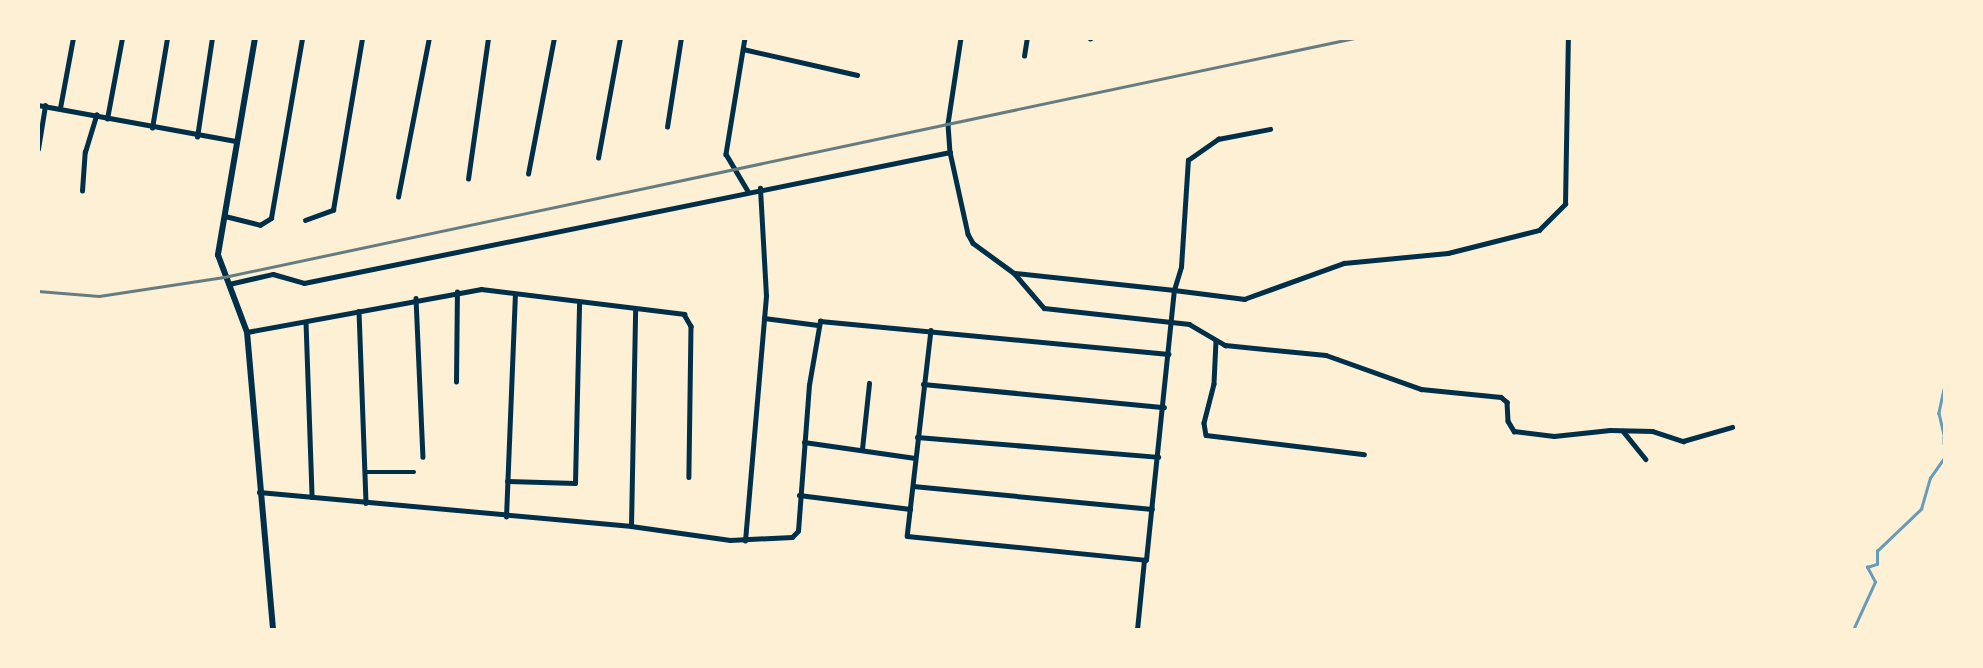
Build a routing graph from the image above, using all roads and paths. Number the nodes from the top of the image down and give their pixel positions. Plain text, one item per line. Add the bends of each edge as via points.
1 (73, 38) edge
2 (122, 38) edge
3 (167, 38) edge
4 (212, 38) edge
5 (255, 38) edge
6 (302, 38) edge
7 (362, 38) edge
8 (429, 38) edge
9 (488, 38) edge
10 (554, 38) edge
11 (620, 38) edge
12 (681, 38) edge
13 (745, 38) edge
14 (961, 38) edge
15 (1027, 38) edge
16 (1568, 38) edge
17 (743, 49) junction
18 (1024, 56) dead end
19 (857, 75) dead end
20 (42, 106) edge
21 (60, 108) junction
22 (96, 115) junction
23 (107, 119) junction
24 (667, 127) dead end
25 (152, 128) junction
26 (1270, 129) dead end
27 (197, 137) junction
28 (237, 141) junction
29 (38, 149) edge
30 (950, 152) junction
31 (598, 158) dead end
32 (528, 174) dead end
33 (468, 179) dead end
34 (760, 188) junction
35 (82, 191) dead end
36 (748, 191) junction
37 (398, 197) dead end
38 (224, 216) junction
39 (305, 220) dead end
40 (1014, 273) junction
41 (229, 284) junction
42 (1174, 290) junction
43 (457, 292) junction
44 (515, 295) junction
45 (416, 298) junction
46 (579, 304) junction
47 (359, 311) junction
48 (635, 311) junction
49 (764, 318) junction
50 (1169, 321) junction
51 (306, 322) junction
52 (818, 326) junction
53 (931, 330) junction
54 (247, 332) junction
55 (1216, 340) junction
56 (1168, 354) junction
57 (456, 382) dead end
58 (869, 383) dead end
59 (923, 384) junction
60 (1164, 407) junction
61 (1732, 426) dead end
62 (1622, 430) junction
63 (917, 437) junction
64 (804, 442) junction
65 (862, 449) junction
66 (1364, 454) dead end
67 (424, 457) dead end
68 (1158, 457) junction
69 (915, 458) junction
70 (1646, 459) dead end
71 (365, 472) junction
72 (414, 472) dead end
73 (689, 477) dead end
74 (507, 481) junction
75 (912, 486) junction
76 (258, 492) junction
77 (799, 495) junction
78 (312, 498) junction
79 (366, 503) junction
80 (910, 509) junction
81 (1152, 509) junction
82 (506, 517) junction
83 (631, 526) junction
84 (745, 541) junction
85 (1144, 560) junction
86 (273, 629) edge
87 (1137, 629) edge

1 - 21 street
2 - 23 street
3 - 25 street
4 - 27 street
5 - 28 main road
6 - 38 street via 271,218 260,225
7 - 39 street via 333,210
8 - 37 street
9 - 33 street
10 - 32 street
11 - 31 street
12 - 24 street
13 - 17 street
14 - 30 street via 948,124
15 - 18 street
16 - 42 street via 1565,204 1539,230 1448,253 1344,263 1244,299
17 - 19 street
17 - 36 street via 726,154
20 - 21 street
20 - 29 street
21 - 22 street
22 - 23 street
22 - 35 street via 85,152
23 - 25 street
25 - 27 street
26 - 42 street via 1218,139 1188,160 1181,267
27 - 28 street
28 - 38 main road
30 - 34 street
30 - 40 street via 968,234 973,243
34 - 36 street
34 - 49 street via 767,272
36 - 41 street via 304,283 273,274
38 - 41 main road via 218,254
40 - 42 street
40 - 50 street via 1044,308
41 - 54 main road
42 - 50 street
43 - 44 street via 494,289
43 - 45 street
43 - 57 street
44 - 46 street
44 - 74 street
45 - 47 street
45 - 67 street
46 - 48 street
46 - 74 street via 575,483
47 - 51 street
47 - 71 street
48 - 73 street via 684,314 690,321
48 - 83 street
49 - 52 street
49 - 84 street
50 - 55 street via 1189,324
50 - 56 street
51 - 54 street
51 - 78 street
52 - 53 street via 822,320
52 - 64 street
53 - 56 street
53 - 59 street
54 - 76 main road
55 - 62 street via 1326,355 1421,389 1501,397 1507,402 1507,421 1514,431 1554,436
55 - 66 street via 1206,435
56 - 60 street
58 - 65 street
59 - 60 street
59 - 63 street
60 - 68 street
61 - 62 street via 1684,441 1652,431
62 - 70 street
63 - 68 street
63 - 69 street
64 - 65 street
64 - 77 street
65 - 69 street
68 - 81 street
69 - 75 street
71 - 72 street
71 - 79 street
74 - 82 street
75 - 80 street
75 - 81 street
76 - 78 street
76 - 86 main road
77 - 80 street
77 - 84 street via 795,536
78 - 79 street
79 - 82 street
80 - 85 street via 908,537
81 - 85 street
82 - 83 street
83 - 84 street
85 - 87 street

